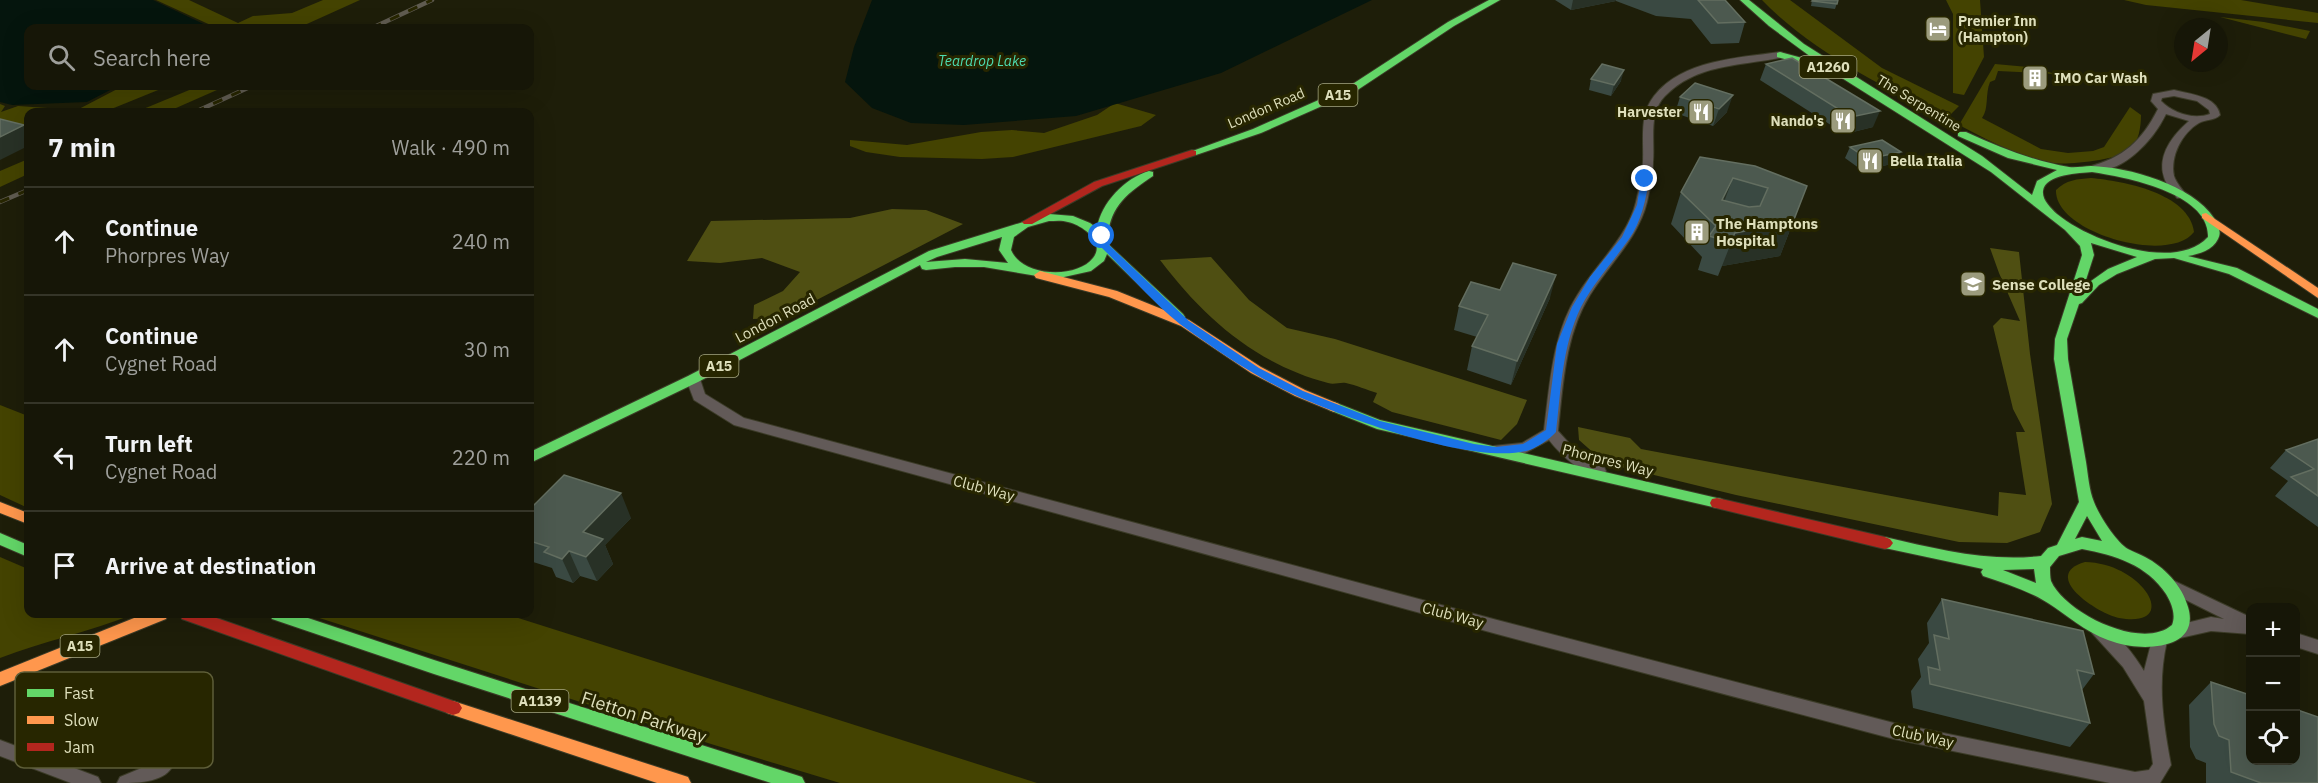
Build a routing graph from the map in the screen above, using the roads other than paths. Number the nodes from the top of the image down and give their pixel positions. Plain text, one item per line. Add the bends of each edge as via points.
1 (1496, 0) edge
2 (1744, 0) edge
3 (1756, 0) edge
4 (1780, 33) junction
5 (1780, 55) junction
6 (1842, 76) junction
7 (2163, 109) junction
8 (2198, 119) junction
9 (1167, 162) junction
10 (2092, 169) junction
11 (2069, 170) junction
12 (2181, 196) junction
13 (2049, 213) junction
14 (2206, 216) junction
15 (1022, 226) junction
16 (2070, 229) junction
17 (1103, 241) junction
18 (2154, 255) junction
19 (2173, 256) junction
20 (905, 268) junction
21 (1033, 274) junction
22 (2318, 294) edge
23 (2071, 310) junction
24 (2318, 314) edge
25 (1185, 323) junction
26 (693, 379) junction
27 (1551, 432) junction
28 (1474, 448) junction
29 (1496, 450) junction
30 (534, 456) edge
31 (1614, 478) junction
32 (1676, 495) junction
33 (2086, 502) junction
34 (0, 507) edge
35 (24, 517) edge
36 (0, 539) edge
37 (2065, 544) junction
38 (24, 549) edge
39 (2123, 553) junction
40 (1938, 555) junction
41 (2042, 562) junction
42 (2170, 585) junction
43 (2057, 602) junction
44 (150, 618) edge
45 (199, 618) edge
46 (290, 618) edge
47 (2246, 624) edge
48 (2246, 626) edge
49 (2092, 627) junction
50 (2180, 631) junction
51 (2159, 641) junction
52 (2300, 642) edge
53 (2318, 647) edge
54 (17, 672) edge
55 (15, 673) edge
56 (0, 679) edge
57 (2150, 697) junction
58 (0, 748) edge
59 (15, 754) edge
60 (53, 768) edge
61 (161, 768) edge
62 (92, 783) edge
63 (126, 783) edge
64 (682, 783) edge
65 (796, 783) edge

1 - 9 main road, London Road / A15 via 1451,24 1352,89 1257,131
2 - 4 main road, The Serpentine / A1260
3 - 11 main road, The Serpentine / A1260 via 1852,74 1929,117 2001,152 2040,166
4 - 5 main road via 1787,51
4 - 6 main road, The Serpentine / A1260
5 - 6 main road
5 - 27 street via 1704,69 1682,77 1656,99 1649,118 1641,205 1626,237 1594,277 1573,316 1562,344
6 - 13 main road, The Serpentine / A1260 via 1969,152
7 - 8 street
7 - 8 street via 2156,101 2161,94 2192,97 2216,112 2212,117
7 - 10 street via 2137,150 2109,166
8 - 12 street via 2170,150 2169,177
9 - 15 main road, London Road / A15 via 1098,184
9 - 17 main road, London Road / A15 via 1115,198 1103,216
10 - 11 main road
10 - 12 main road via 2138,178
11 - 13 main road via 2041,180 2037,189 2039,200
12 - 14 main road
13 - 16 main road, The Serpentine
14 - 19 main road via 2214,228 2214,239 2207,248
14 - 22 main road
15 - 17 main road, A15 via 1041,219 1072,219 1095,228
15 - 20 main road, London Road / A15 via 933,254
15 - 21 main road via 1007,237 1006,257 1014,266
16 - 18 main road via 2101,243
16 - 23 main road via 2086,244 2088,255
17 - 21 main road, A15 via 1102,254 1084,269 1070,274
17 - 25 main road, Phorpres Way
18 - 19 main road
18 - 23 main road via 2110,269 2091,283
19 - 24 main road via 2233,271
20 - 21 main road, London Road / A15 via 975,263
20 - 26 main road, London Road / A15
21 - 25 main road, Phorpres Way via 1113,294
23 - 33 main road via 2061,339 2061,359
25 - 28 main road, Phorpres Way via 1256,370 1300,393 1377,424
26 - 30 main road, London Road / A15
26 - 57 street, Club Way via 699,397 739,422 1894,730 2135,780 2154,777 2162,765
27 - 29 street via 1525,448
27 - 31 street via 1566,453
28 - 29 main road, Phorpres Way
28 - 32 main road via 1508,460
29 - 31 main road, Phorpres Way
31 - 32 main road, Phorpres Way
32 - 40 main road, Phorpres Way
33 - 37 main road
33 - 39 main road via 2109,540
34 - 35 main road
36 - 38 main road
37 - 39 main road via 2082,543
37 - 41 main road via 2046,554
39 - 42 main road
40 - 41 main road, Phorpres Way via 2003,566
40 - 43 main road, Phorpres Way via 2020,582
41 - 43 main road via 2044,581
42 - 47 street
42 - 50 main road via 2185,618
43 - 49 main road, Phorpres Way
44 - 54 main road, A15
45 - 64 main road, A1139 via 413,695
46 - 65 main road, Fletton Parkway / A1139
48 - 50 street via 2211,624
49 - 51 main road, Phorpres Way via 2127,639
49 - 57 street, Club Way via 2121,650
50 - 51 main road
51 - 57 street, Club Way
52 - 53 street
55 - 56 main road, A15
58 - 59 street
60 - 62 street
61 - 63 street

